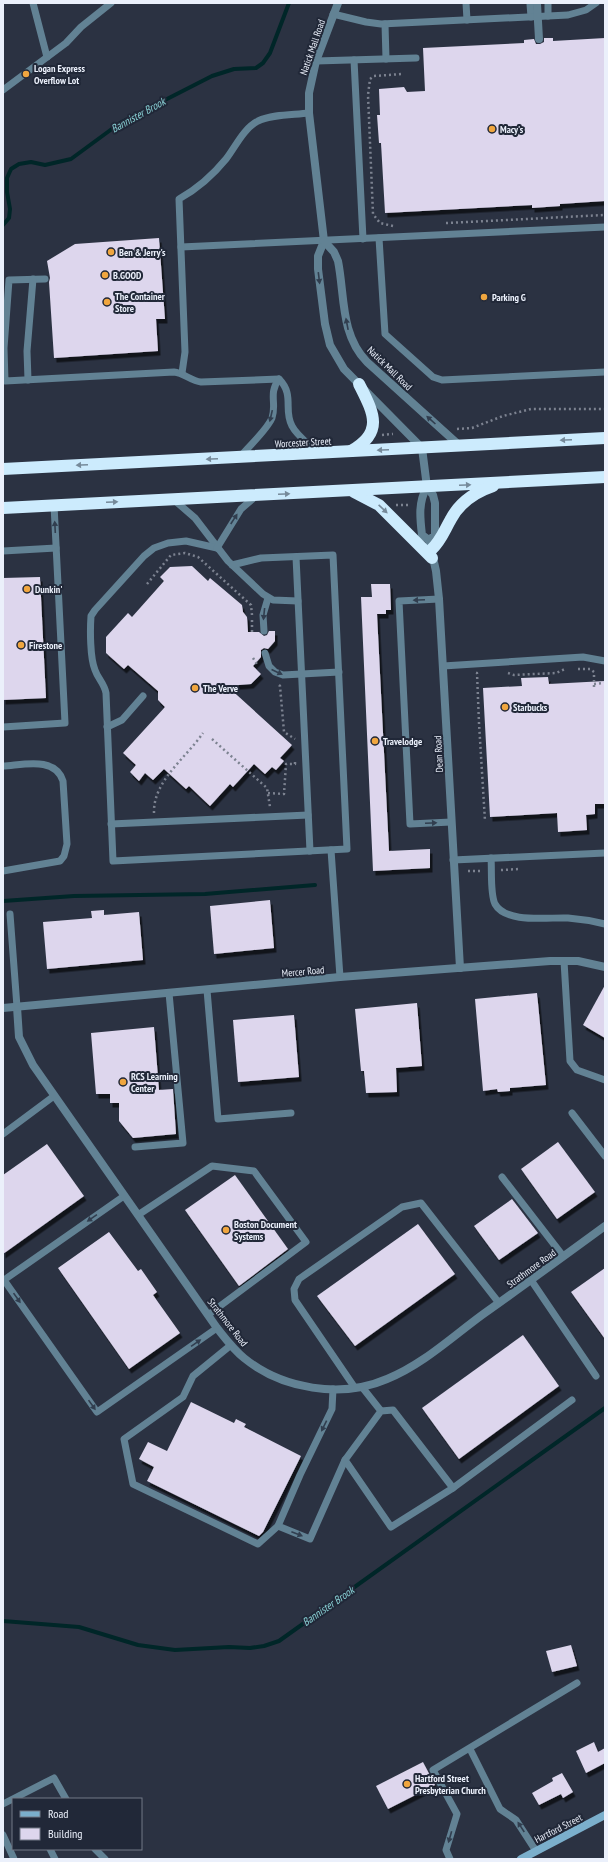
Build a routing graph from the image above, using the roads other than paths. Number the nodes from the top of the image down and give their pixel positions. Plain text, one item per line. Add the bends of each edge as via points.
1 (33, 3) edge
2 (111, 3) edge
3 (338, 3) edge
4 (466, 3) edge
5 (548, 3) edge
6 (596, 3) edge
7 (534, 4) edge
8 (333, 14) junction
9 (548, 16) junction
10 (531, 17) junction
11 (467, 20) junction
12 (385, 24) junction
13 (539, 39) dead end
14 (47, 57) junction
15 (386, 58) junction
16 (416, 58) dead end
17 (354, 60) junction
18 (316, 61) junction
19 (3, 90) edge
20 (309, 114) junction
21 (605, 228) edge
22 (379, 238) junction
23 (363, 239) junction
24 (324, 241) junction
25 (181, 247) junction
26 (33, 279) junction
27 (45, 279) dead end
28 (605, 372) edge
29 (182, 374) junction
30 (279, 379) junction
31 (28, 380) junction
32 (359, 384) junction
33 (605, 438) edge
34 (460, 446) junction
35 (422, 448) junction
36 (351, 451) junction
37 (318, 453) junction
38 (240, 457) junction
39 (3, 470) edge
40 (605, 478) edge
41 (505, 482) junction
42 (426, 487) junction
43 (349, 490) junction
44 (258, 495) junction
45 (173, 499) junction
46 (54, 505) junction
47 (3, 508) edge
48 (56, 548) junction
49 (217, 548) junction
50 (431, 549) junction
51 (3, 552) edge
52 (296, 557) junction
53 (232, 565) junction
54 (268, 598) junction
55 (439, 599) junction
56 (298, 600) junction
57 (264, 631) dead end
58 (265, 653) dead end
59 (605, 661) edge
60 (443, 666) junction
61 (339, 672) junction
62 (301, 674) junction
63 (143, 696) dead end
64 (3, 727) edge
65 (107, 728) junction
66 (3, 766) edge
67 (308, 814) junction
68 (451, 822) junction
69 (111, 824) junction
70 (331, 850) junction
71 (310, 851) junction
72 (605, 853) edge
73 (491, 858) junction
74 (453, 860) junction
75 (3, 871) edge
76 (10, 914) dead end
77 (605, 924) edge
78 (564, 961) junction
79 (605, 967) edge
80 (460, 968) junction
81 (340, 977) junction
82 (207, 990) junction
83 (169, 993) junction
84 (3, 1008) edge
85 (17, 1008) junction
86 (605, 1080) edge
87 (54, 1096) junction
88 (291, 1113) dead end
89 (572, 1113) dead end
90 (3, 1134) edge
91 (135, 1146) dead end
92 (605, 1156) edge
93 (502, 1177) dead end
94 (124, 1196) junction
95 (138, 1215) junction
96 (605, 1226) edge
97 (563, 1256) junction
98 (531, 1280) junction
99 (499, 1303) junction
100 (208, 1315) junction
101 (217, 1328) junction
102 (231, 1345) junction
103 (596, 1376) dead end
104 (359, 1387) junction
105 (333, 1389) junction
106 (572, 1400) dead end
107 (381, 1411) junction
108 (345, 1460) junction
109 (452, 1488) junction
110 (278, 1526) junction
111 (577, 1683) dead end
112 (470, 1749) junction
113 (24, 1797) edge
114 (65, 1798) edge
115 (605, 1815) edge
116 (3, 1835) edge
117 (50, 1850) edge
118 (96, 1850) edge
119 (536, 1851) junction
120 (14, 1859) edge
121 (55, 1859) edge
122 (105, 1859) edge
123 (450, 1859) edge
124 (521, 1859) edge

1 - 14 lane
2 - 14 lane
3 - 8 street, Natick Mall Road
4 - 11 lane
5 - 9 lane
6 - 9 lane via 578,13
7 - 10 lane
7 - 13 street, bridge
8 - 12 lane
8 - 18 street, Natick Mall Road
9 - 10 lane
10 - 11 lane
11 - 12 lane
12 - 15 lane
14 - 19 lane
15 - 16 lane
15 - 17 lane
17 - 18 lane
17 - 23 lane
18 - 20 street, Natick Mall Road via 310,85
20 - 24 street, Natick Mall Road
20 - 25 lane via 273,116 256,122 244,133 211,176 179,199
21 - 22 lane
22 - 23 lane
22 - 28 lane via 385,334 433,377 442,380
23 - 24 lane
24 - 25 lane
24 -> 32 street, Natick Mall Road via 318,256 318,269 328,339 340,363
34 -> 24 street, Natick Mall Road via 358,351 347,328 338,261
25 - 29 lane via 185,352
26 - 27 lane
26 - 31 lane via 27,351
26 - 31 lane via 9,280 4,348 5,381
29 - 30 lane via 196,382
29 - 31 lane via 174,372
30 - 37 lane via 288,394 292,426
30 -> 38 lane via 273,390 273,414 270,422
32 - 35 street, Natick Mall Road
32 - 36 highway via 372,413 373,425 368,439
33 -> 34 highway, Worcester Street
34 - 35 highway, Worcester Street
35 -> 36 highway, Worcester Street
35 - 42 street, Dean Road
36 - 37 highway, Worcester Street
37 - 38 highway, Worcester Street
38 -> 39 highway, Worcester Street
40 - 41 highway
42 -> 41 highway
41 - 50 highway via 481,491 463,503 438,544
42 - 43 highway
42 - 50 street, Dean Road via 433,495 435,503 435,536
42 - 50 street, Dean Road via 420,504 422,535
44 -> 43 highway
43 -> 50 highway via 379,505
44 - 45 highway
49 -> 44 lane via 241,509
46 -> 45 highway
45 - 49 lane via 194,518
46 - 47 highway
48 -> 46 lane
48 - 51 lane
48 - 64 lane via 65,723
49 - 53 lane
49 - 65 lane via 186,541 154,548 93,613 93,664 105,689
50 - 55 street, Dean Road
52 - 53 lane via 253,559
52 - 56 lane
52 - 61 lane via 333,555
53 - 54 lane
54 - 56 lane via 279,601
54 -> 57 lane
55 - 60 street, Dean Road
55 -> 68 lane via 399,600 410,824
56 - 62 lane
58 -> 62 lane via 266,662 275,672
59 - 60 lane via 583,658
60 - 68 street, Dean Road
61 - 62 lane
61 - 70 lane via 347,849
62 - 67 lane
63 - 65 lane via 122,720
65 - 69 lane
66 - 75 lane via 45,764 57,769 63,781 67,844 64,856 60,860
67 - 69 lane
67 - 71 lane
68 - 74 street, Dean Road
69 - 71 lane via 113,861
70 - 71 lane
70 - 81 lane
72 - 73 lane
73 - 74 lane
73 - 77 lane via 494,901 506,914 520,918 575,919
74 - 80 street, Dean Road
76 - 85 lane
78 - 79 street, Mercer Road via 586,962
78 - 80 street, Mercer Road
78 - 86 lane via 570,1061 577,1070
80 - 81 street, Mercer Road
81 - 82 street, Mercer Road
82 - 83 street, Mercer Road
82 - 88 lane via 218,1119
83 - 85 street, Mercer Road
83 - 91 lane via 182,1143
84 - 85 street, Mercer Road
85 - 87 street, Strathmore Road via 19,1037 33,1065
87 - 90 lane
87 - 94 street, Strathmore Road
89 - 92 lane
93 - 97 lane
94 - 95 street, Strathmore Road
94 -> 101 lane via 4,1280 97,1412
95 - 100 street, Strathmore Road
95 - 100 lane via 212,1166 254,1170 306,1242
96 - 97 street, Strathmore Road
97 - 98 street, Strathmore Road
98 - 99 street, Strathmore Road
98 - 103 lane
99 - 104 street, Strathmore Road via 407,1369 387,1379
99 - 104 lane via 421,1203 402,1207 299,1279 294,1289 296,1300
100 - 101 street, Strathmore Road
101 - 102 street, Strathmore Road
102 - 105 street, Strathmore Road via 243,1357 274,1376 310,1388
102 - 110 lane via 193,1376 183,1397 124,1439 133,1484 258,1544
104 - 105 street, Strathmore Road
104 - 107 lane
105 -> 110 lane via 332,1410
106 - 109 lane
107 - 108 lane
107 - 109 lane via 392,1410
108 - 109 lane via 391,1528
110 -> 108 lane via 310,1539
111 - 112 lane
119 -> 112 lane via 516,1820 500,1808
112 -> 123 lane via 433,1770 456,1814 446,1850
113 - 114 lane via 54,1778
115 - 119 street, Hartford Street
116 - 120 lane
117 - 121 lane
118 - 122 lane
119 - 124 street, Hartford Street

